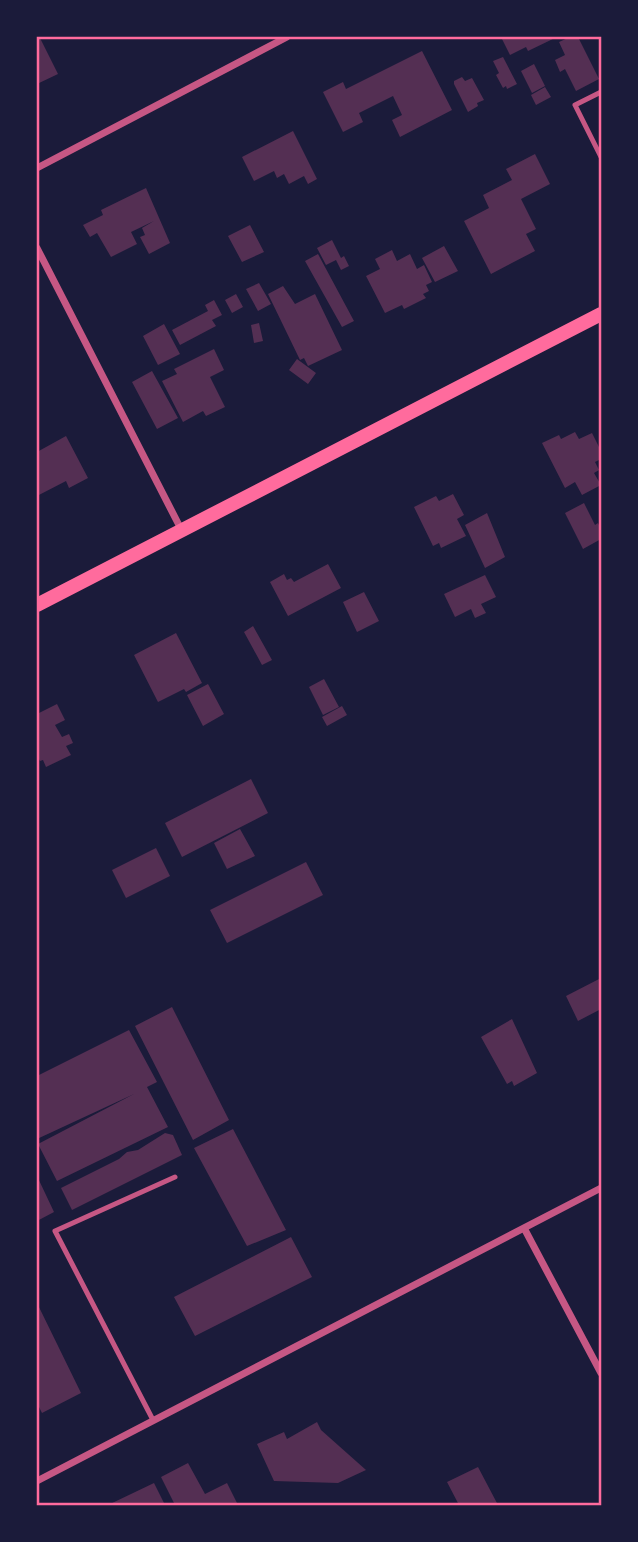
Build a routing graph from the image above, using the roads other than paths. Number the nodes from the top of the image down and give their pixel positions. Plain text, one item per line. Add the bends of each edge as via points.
1 (288, 37) edge
2 (601, 92) edge
3 (601, 157) edge
4 (37, 168) edge
5 (37, 248) edge
6 (601, 314) edge
7 (182, 531) junction
8 (37, 605) edge
9 (174, 1177) dead end
10 (601, 1188) edge
11 (524, 1228) junction
12 (601, 1373) edge
13 (153, 1420) junction
14 (37, 1480) edge

1 - 4 street
2 - 3 lane via 575,105
5 - 7 street
6 - 7 main road
7 - 8 main road
9 - 13 lane via 55,1231
10 - 11 street
11 - 12 street
11 - 13 street
13 - 14 street

